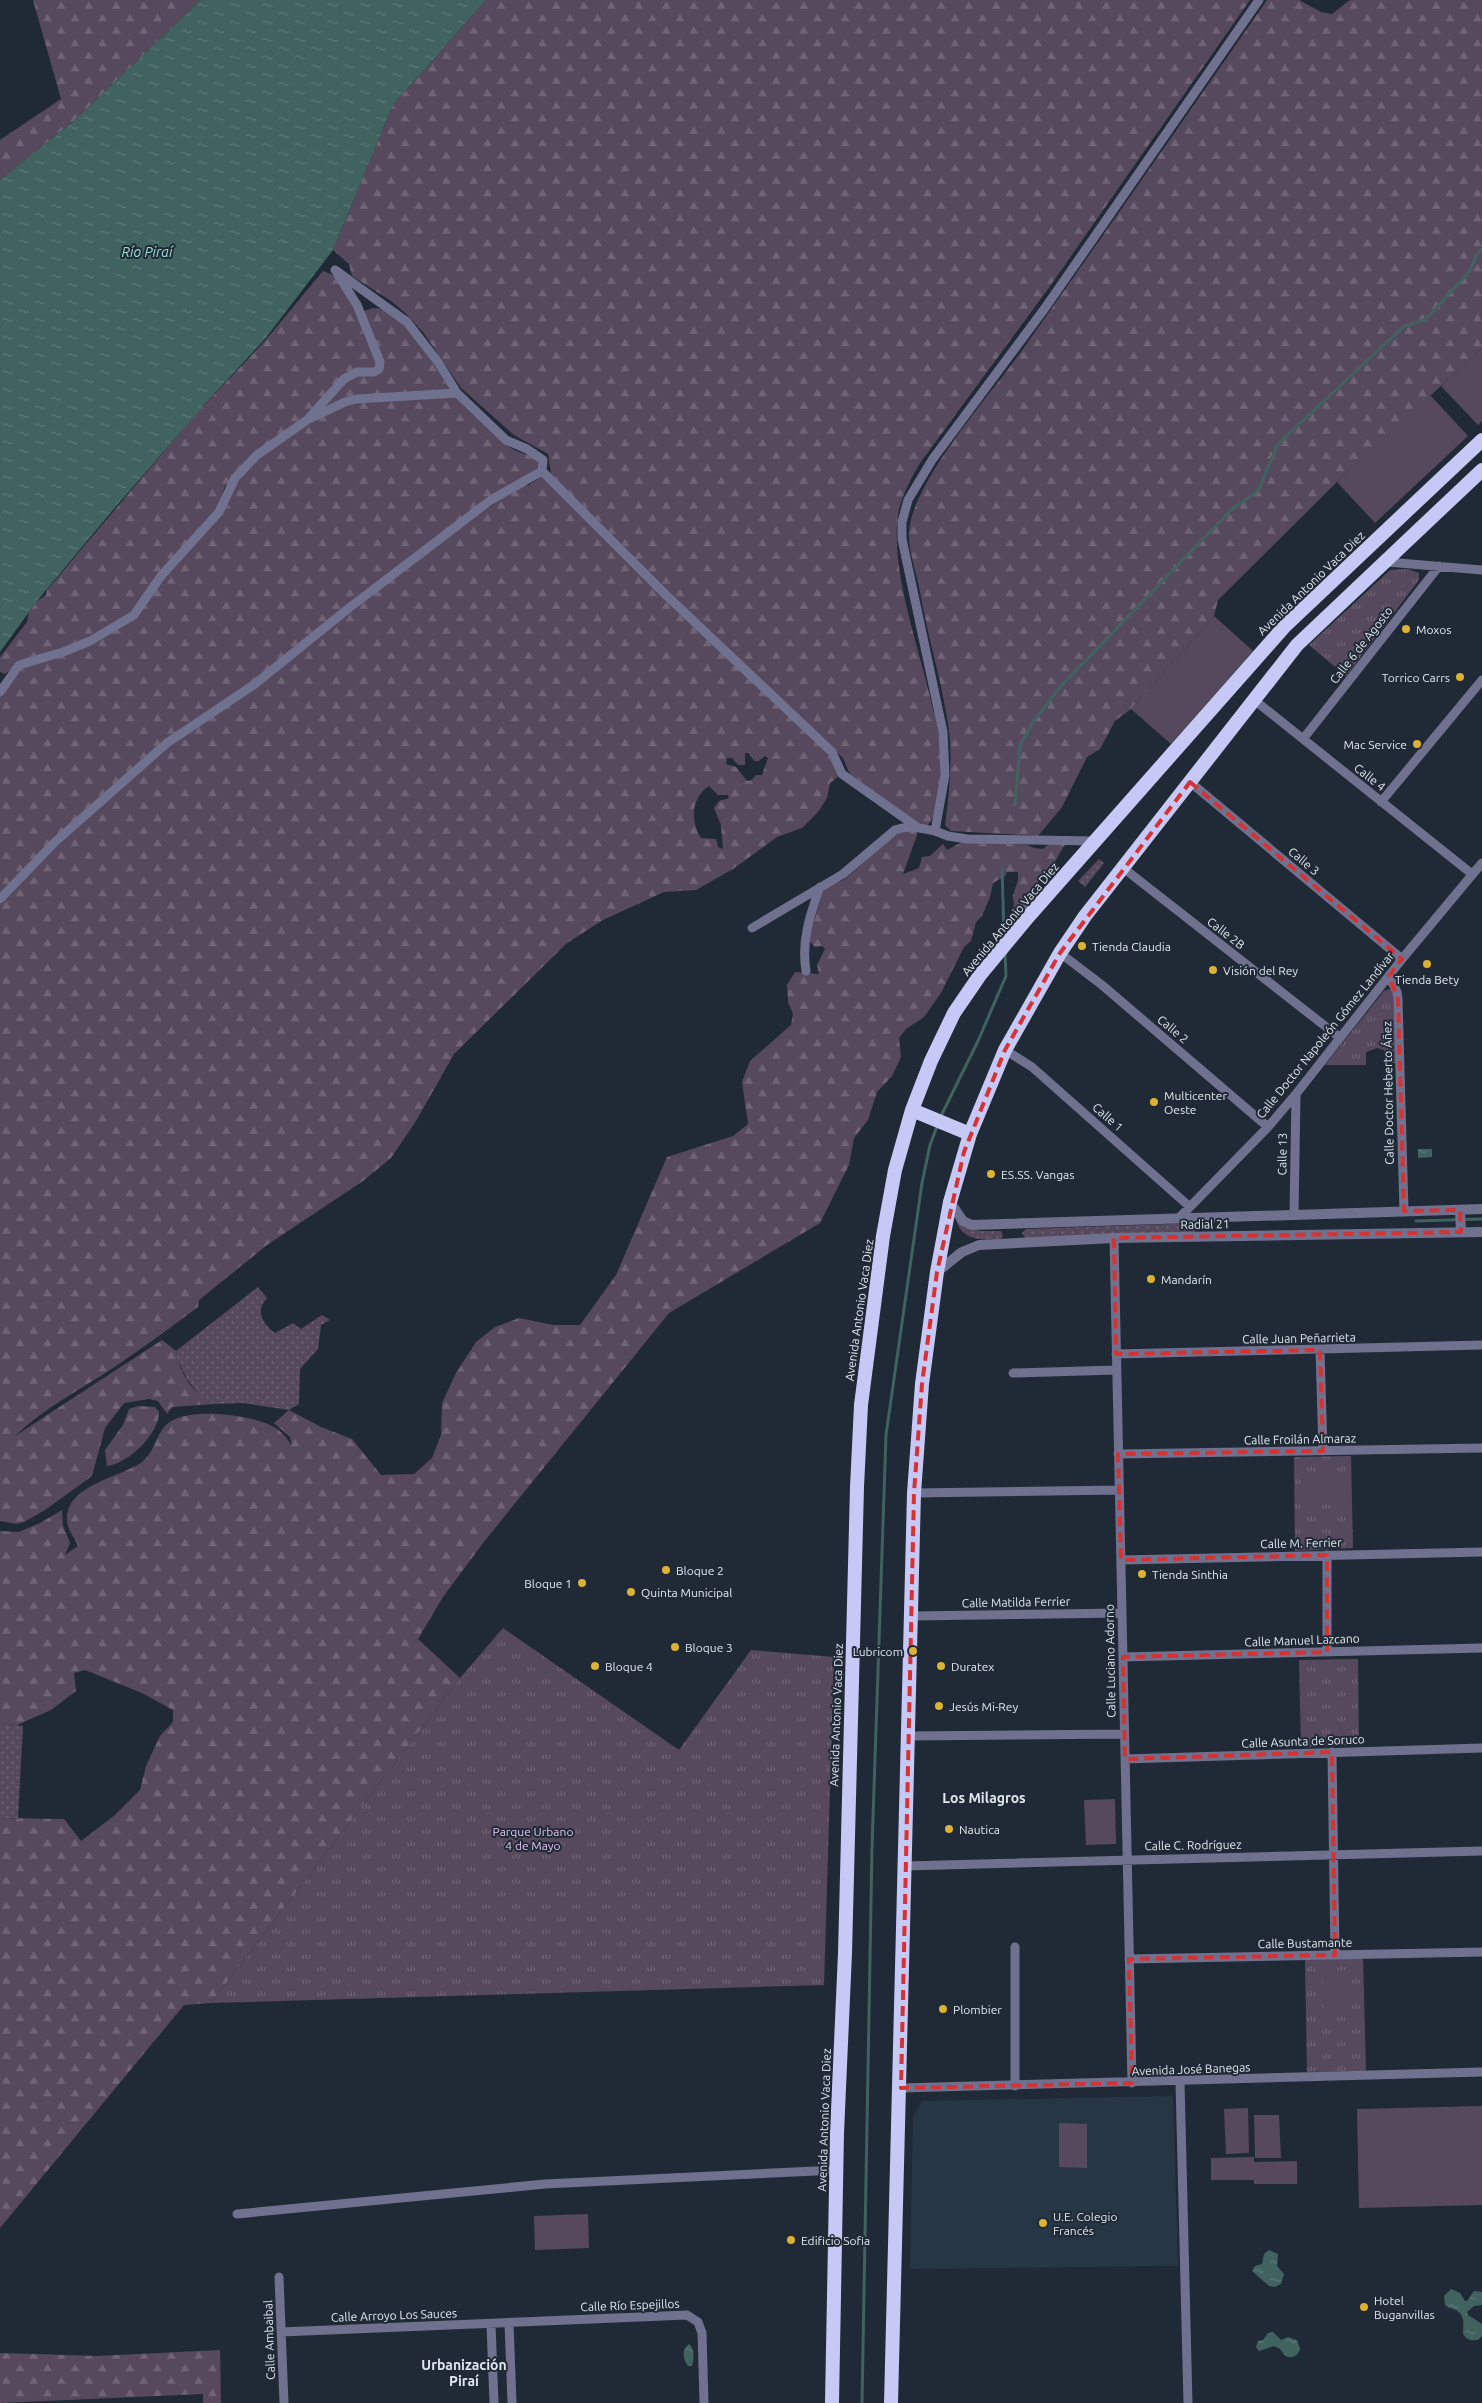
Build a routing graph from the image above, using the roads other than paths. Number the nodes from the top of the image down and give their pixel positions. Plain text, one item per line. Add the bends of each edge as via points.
1 (1259, 0) edge
2 (457, 393) junction
3 (307, 420) junction
4 (1482, 440) edge
5 (1482, 470) edge
6 (542, 471) junction
7 (1387, 562) junction
8 (1439, 566) junction
9 (1482, 570) edge
10 (1482, 680) edge
11 (0, 692) edge
12 (1253, 699) junction
13 (1303, 739) junction
14 (1190, 782) junction
15 (1381, 802) junction
16 (917, 827) junction
17 (935, 831) junction
18 (1096, 841) junction
19 (1482, 864) edge
20 (1122, 867) junction
21 (1472, 874) junction
22 (820, 887) junction
23 (0, 899) edge
24 (752, 928) dead end
25 (1060, 953) junction
26 (1402, 959) junction
27 (806, 971) dead end
28 (1389, 976) junction
29 (1339, 1037) junction
30 (1005, 1050) junction
31 (1296, 1094) junction
32 (917, 1112) junction
33 (1268, 1127) junction
34 (970, 1134) junction
35 (950, 1202) junction
36 (1190, 1207) junction
37 (1482, 1209) edge
38 (1404, 1211) junction
39 (1460, 1212) junction
40 (1294, 1214) junction
41 (1180, 1217) junction
42 (1013, 1225) junction
43 (1461, 1230) junction
44 (1482, 1232) edge
45 (1114, 1238) junction
46 (1013, 1242) junction
47 (937, 1272) junction
48 (1482, 1345) edge
49 (1320, 1350) junction
50 (1116, 1354) junction
51 (1116, 1370) junction
52 (1012, 1373) dead end
53 (1482, 1448) edge
54 (1323, 1451) junction
55 (1118, 1454) junction
56 (1119, 1490) junction
57 (914, 1493) junction
58 (1482, 1552) edge
59 (1327, 1555) junction
60 (1121, 1560) junction
61 (1122, 1613) junction
62 (912, 1616) junction
63 (1482, 1648) edge
64 (1327, 1652) junction
65 (1123, 1657) junction
66 (1124, 1734) junction
67 (909, 1736) junction
68 (1482, 1748) edge
69 (1332, 1752) junction
70 (1125, 1759) junction
71 (1482, 1851) edge
72 (1333, 1855) junction
73 (1127, 1859) junction
74 (905, 1866) junction
75 (1015, 1947) dead end
76 (1482, 1952) edge
77 (1335, 1955) junction
78 (1129, 1959) junction
79 (1482, 2072) edge
80 (1180, 2082) junction
81 (1132, 2083) junction
82 (1015, 2086) junction
83 (900, 2088) junction
84 (837, 2170) junction
85 (237, 2214) dead end
86 (279, 2276) dead end
87 (509, 2323) junction
88 (491, 2324) junction
89 (281, 2332) junction
90 (284, 2403) edge
91 (494, 2403) edge
92 (512, 2403) edge
93 (704, 2403) edge
94 (832, 2403) edge
95 (891, 2403) edge
96 (1188, 2403) edge

1 - 17 street via 1045,308 932,460 908,500 902,522 902,539 944,732 945,775
2 - 3 street via 357,399
2 - 3 street via 407,322 335,270 357,305 380,362 379,369 357,372 344,380
2 - 6 street via 506,440 543,460
3 - 11 street via 256,455 240,473 228,490 219,512 161,576 134,615 90,641 19,666
4 - 18 highway, Avenida Antonio Vaca Diez via 1284,627
5 - 7 highway
6 - 16 street via 666,595 832,752 842,774
6 - 23 street via 491,500 255,684 167,743 55,842
7 - 8 street
7 - 12 highway via 1297,645
8 - 9 street
8 - 13 street, Calle 6 de Agosto
10 - 15 street
12 - 13 street, Calle 4
12 - 14 highway
13 - 15 street, Calle 4
14 - 20 highway
14 - 26 street, Calle 3
15 - 21 street, Calle 4
16 - 17 street
16 - 22 street via 894,830 843,874
17 - 18 street via 967,839
18 - 32 highway, Avenida Antonio Vaca Diez via 980,975 954,1013 931,1061
19 - 21 street, Calle Doctor Napoleón Gómez Landívar
20 - 25 highway
20 - 29 street, Calle 2B
21 - 26 street, Calle Doctor Napoleón Gómez Landívar
22 - 24 street
22 - 27 street via 805,936
25 - 30 highway
25 - 33 street, Calle 2
26 - 28 street, Calle Doctor Napoleón Gómez Landívar
28 - 29 street, Calle Doctor Napoleón Gómez Landívar
28 - 38 street, Calle Doctor Heberto Áñez via 1398,999
29 - 31 street, Calle Doctor Napoleón Gómez Landívar
30 - 34 highway
30 - 36 street, Calle 1 via 1032,1066
31 - 33 street, Calle Doctor Napoleón Gómez Landívar
31 - 40 street, Calle 13
32 - 34 highway
32 - 84 highway, Avenida Antonio Vaca Diez via 895,1170 861,1405
33 - 36 street, Calle Doctor Napoleón Gómez Landívar
34 - 35 highway
35 - 42 street, Radial 21 via 963,1221 972,1225
35 - 47 highway
36 - 41 street, Calle Doctor Napoleón Gómez Landívar
37 - 39 street, Radial 21
38 - 39 street, Radial 21
38 - 40 street, Radial 21
39 - 43 street
40 - 41 street, Radial 21
41 - 42 street, Radial 21
42 - 46 street
43 - 44 street, Radial 21
43 - 45 street, Radial 21
45 - 46 street, Radial 21
45 - 50 street, Calle Luciano Adorno
46 - 47 street, Radial 21 via 979,1245 962,1252
47 - 57 highway via 922,1384
48 - 49 street, Calle Juan Peñarrieta
49 - 50 street, Calle Juan Peñarrieta
49 - 54 street
50 - 51 street, Calle Luciano Adorno
51 - 52 street
51 - 55 street, Calle Luciano Adorno
53 - 54 street, Calle Froilán Almaraz
54 - 55 street, Calle Froilán Almaraz
55 - 56 street, Calle Luciano Adorno
56 - 57 street
56 - 60 street, Calle Luciano Adorno
57 - 62 highway
58 - 59 street, Calle M. Ferrier
59 - 60 street, Calle M. Ferrier
59 - 64 street
60 - 61 street, Calle Luciano Adorno
61 - 62 street, Calle Matilda Ferrier
61 - 65 street, Calle Luciano Adorno
62 - 67 highway
63 - 64 street, Calle Manuel Lazcano
64 - 65 street, Calle Manuel Lazcano
65 - 66 street, Calle Luciano Adorno
66 - 67 street
66 - 70 street, Calle Luciano Adorno
67 - 74 highway
68 - 69 street, Calle Asunta de Soruco
69 - 70 street, Calle Asunta de Soruco
69 - 72 street
70 - 73 street, Calle Luciano Adorno
71 - 72 street, Calle C. Rodríguez
72 - 73 street, Calle C. Rodríguez
72 - 77 street
73 - 74 street, Calle C. Rodríguez
73 - 78 street, Calle Luciano Adorno
74 - 83 highway
75 - 82 street
76 - 77 street, Calle Bustamante
77 - 78 street, Calle Bustamante
78 - 81 street, Calle Luciano Adorno
79 - 80 street, Avenida José Banegas
80 - 81 street, Avenida José Banegas
80 - 96 street
81 - 82 street, Avenida José Banegas
82 - 83 street, Avenida José Banegas
83 - 95 highway
84 - 85 street via 545,2184
84 - 94 highway, Avenida Antonio Vaca Diez
86 - 89 street, Calle Ambaibal
87 - 88 street, Calle Arroyo Los Sauces
87 - 92 street
87 - 93 street, Calle Río Espejillos via 687,2315 698,2322 702,2333
88 - 89 street, Calle Arroyo Los Sauces
88 - 91 street
89 - 90 street, Calle Ambaibal

